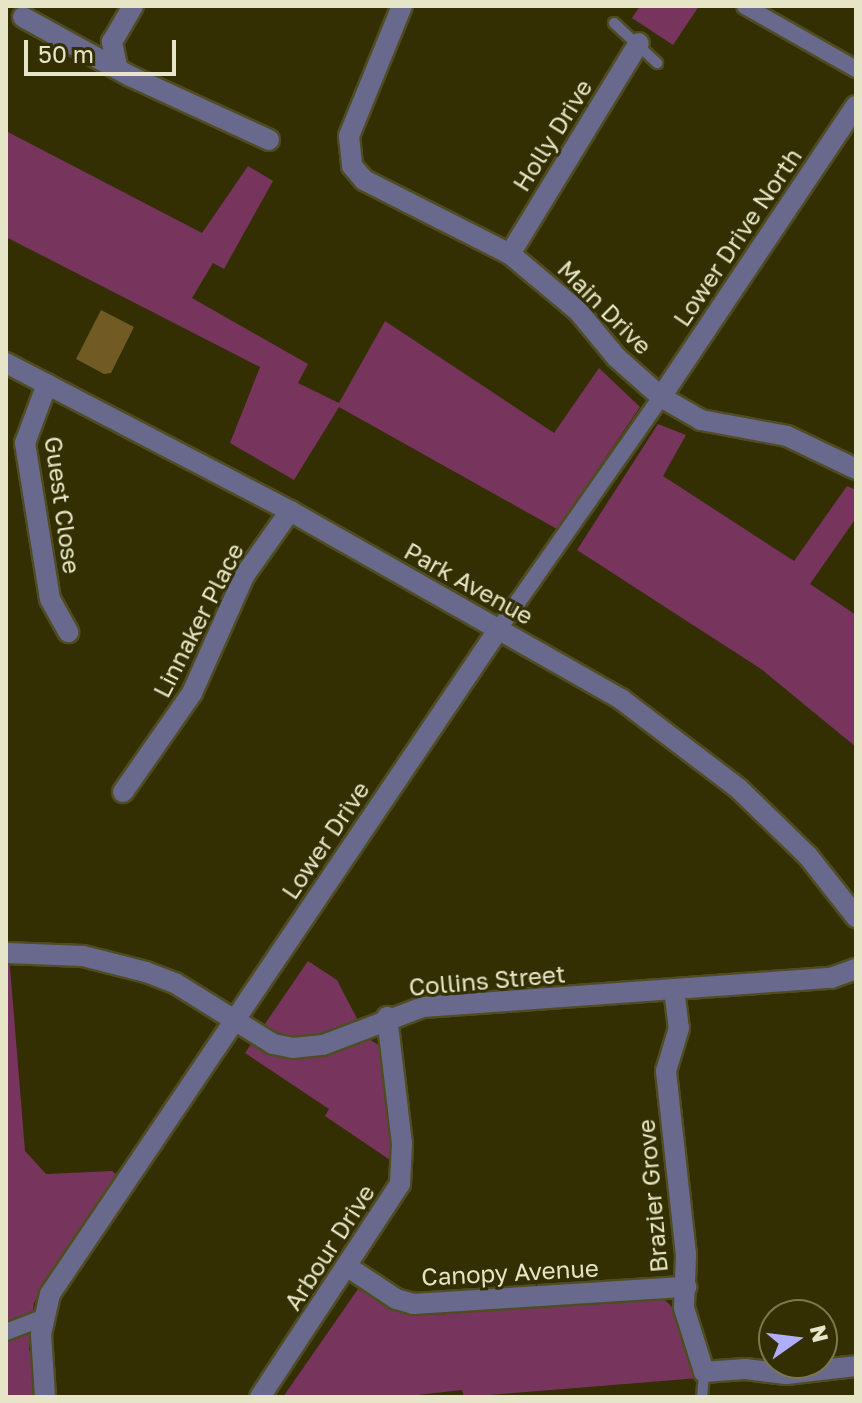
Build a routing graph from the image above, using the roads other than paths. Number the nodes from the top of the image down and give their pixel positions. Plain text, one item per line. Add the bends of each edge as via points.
1 (133, 6) edge
2 (402, 6) edge
3 (745, 6) edge
4 (23, 17) dead end
5 (614, 23) dead end
6 (639, 43) junction
7 (657, 63) dead end
8 (117, 66) junction
9 (856, 69) edge
10 (856, 106) edge
11 (269, 140) dead end
12 (510, 254) junction
13 (6, 363) edge
14 (47, 384) junction
15 (661, 397) junction
16 (856, 469) edge
17 (290, 511) junction
18 (498, 630) junction
19 (68, 632) dead end
20 (123, 792) dead end
21 (856, 917) edge
22 (6, 953) edge
23 (856, 969) edge
24 (674, 989) junction
25 (387, 1017) junction
26 (234, 1021) junction
27 (348, 1267) junction
28 (686, 1287) junction
29 (43, 1318) junction
30 (6, 1332) edge
31 (856, 1366) edge
32 (704, 1372) junction
33 (45, 1397) edge
34 (260, 1397) edge
35 (702, 1397) edge

1 - 8 street via 112,42
2 - 12 street, Main Drive via 349,136 352,166 373,185
3 - 9 street
4 - 8 street
5 - 6 lane
6 - 7 lane
6 - 12 street, Holly Drive
8 - 11 street
10 - 15 street, Lower Drive North
12 - 15 street, Main Drive via 578,311 616,357
13 - 14 street, Park Avenue
14 - 17 street, Park Avenue
14 - 19 street, Guest Close via 25,443 50,599
15 - 16 street, Main Drive via 701,420 787,436
15 - 18 street, Lower Drive
17 - 18 street, Park Avenue
17 - 20 street, Linnaker Place via 244,576 192,693
18 - 21 street, Park Avenue via 608,691 694,752 790,838
18 - 26 street, Lower Drive
22 - 26 street, Collins Street via 83,956 146,972 175,983
23 - 24 street, Collins Street via 831,978
24 - 25 street, Collins Street via 438,1006
24 - 28 street, Brazier Grove via 679,1028 666,1071
25 - 26 street, Collins Street via 323,1045 293,1048 273,1044
25 - 27 street, Arbour Drive via 403,1166 393,1200
26 - 29 street, Lower Drive via 58,1281
27 - 28 street, Canopy Avenue via 396,1299 413,1304
27 - 34 street, Arbour Drive
28 - 32 street, Brazier Grove via 686,1319
29 - 30 street
29 - 33 street, Lower Drive
31 - 32 street via 786,1374
32 - 35 lane, Brazier Grove

